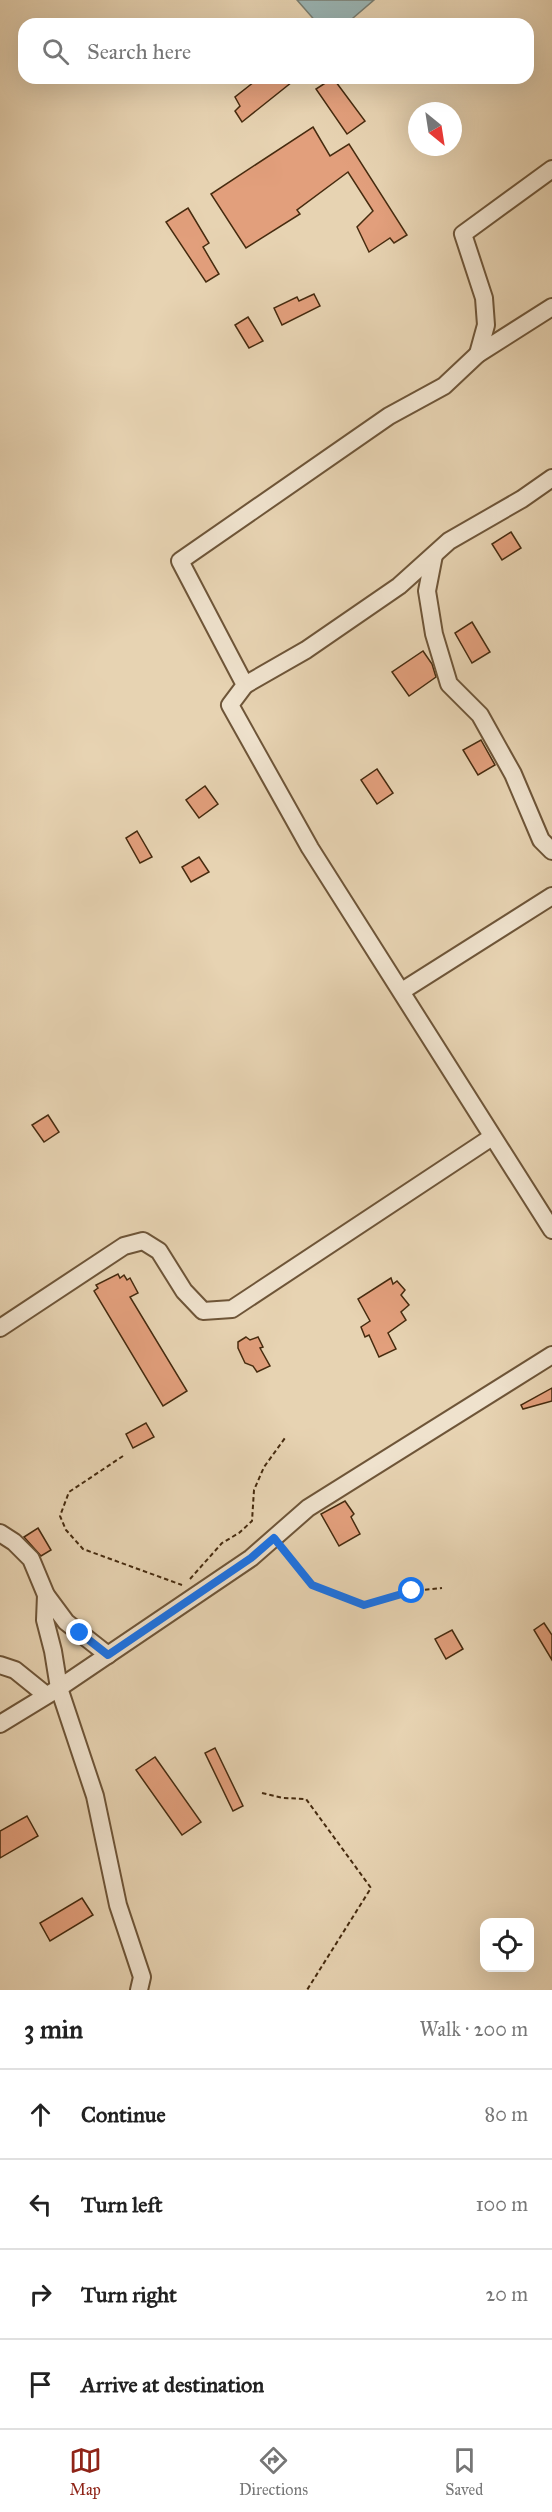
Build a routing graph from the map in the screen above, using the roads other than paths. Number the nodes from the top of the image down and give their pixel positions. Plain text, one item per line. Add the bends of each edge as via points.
1 (552, 169) edge
2 (552, 307) edge
3 (478, 354) junction
4 (552, 478) edge
5 (434, 555) junction
6 (244, 685) junction
7 (552, 850) edge
8 (552, 896) edge
9 (402, 991) junction
10 (492, 1137) junction
11 (552, 1230) edge
12 (0, 1328) edge
13 (552, 1355) edge
14 (0, 1533) edge
15 (46, 1595) junction
16 (108, 1655) junction
17 (0, 1665) edge
18 (52, 1691) junction
19 (0, 1724) edge
20 (139, 1990) edge

1 - 3 street via 463,234 484,298 486,325
2 - 3 street
3 - 6 street via 444,386 388,416 180,561
4 - 5 street via 449,541
5 - 6 street via 399,586 306,650
5 - 7 street via 428,591 434,634 448,684 480,715 513,774 541,840
6 - 9 street via 230,705 310,848
8 - 9 street
9 - 10 street
10 - 11 street
10 - 12 street via 232,1309 204,1311 184,1291 159,1251 143,1241 124,1246
13 - 16 street via 308,1508 251,1558
14 - 15 street via 31,1559
15 - 16 street via 66,1622
15 - 18 street via 45,1620 54,1651
16 - 18 street
17 - 18 street
18 - 19 street
18 - 20 street via 95,1796 118,1905 142,1977

